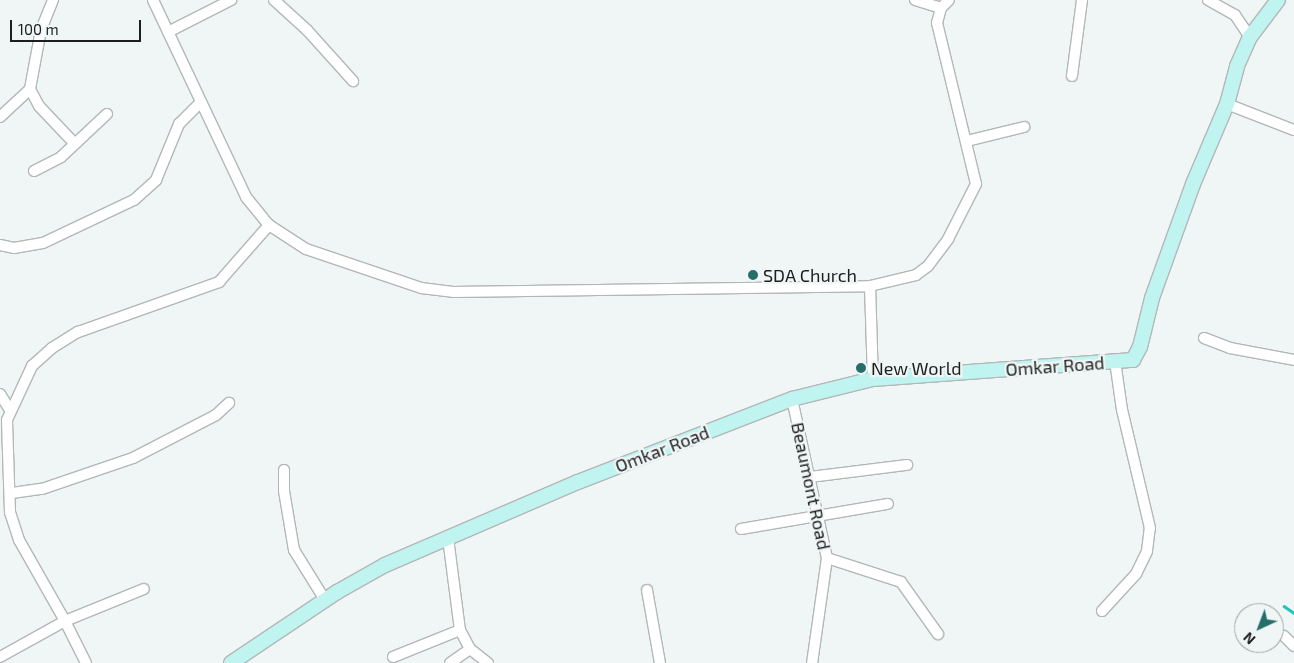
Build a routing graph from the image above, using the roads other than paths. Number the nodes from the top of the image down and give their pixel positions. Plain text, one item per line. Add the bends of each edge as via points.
1 (53, 0) edge
2 (153, 0) edge
3 (231, 0) edge
4 (274, 0) edge
5 (915, 0) edge
6 (949, 0) edge
7 (1082, 0) edge
8 (1208, 0) edge
9 (1278, 0) edge
10 (941, 8) junction
11 (168, 32) junction
12 (1250, 37) junction
13 (1072, 76) dead end
14 (353, 80) dead end
15 (30, 89) junction
16 (200, 103) junction
17 (1226, 104) junction
18 (107, 114) dead end
19 (0, 117) edge
20 (1024, 127) dead end
21 (1294, 130) edge
22 (967, 141) junction
23 (75, 144) junction
24 (34, 171) dead end
25 (270, 225) junction
26 (0, 244) edge
27 (870, 286) junction
28 (1204, 338) dead end
29 (1294, 360) edge
30 (1115, 361) junction
31 (873, 379) junction
32 (0, 394) edge
33 (792, 399) junction
34 (229, 403) dead end
35 (10, 410) junction
36 (907, 465) dead end
37 (284, 470) dead end
38 (810, 477) junction
39 (12, 493) junction
40 (888, 504) dead end
41 (820, 513) junction
42 (741, 529) dead end
43 (448, 538) junction
44 (827, 558) junction
45 (144, 589) dead end
46 (646, 590) dead end
47 (325, 600) junction
48 (1102, 611) dead end
49 (65, 621) junction
50 (460, 630) junction
51 (938, 634) dead end
52 (1284, 636) dead end
53 (1294, 646) edge
54 (470, 649) junction
55 (0, 657) edge
56 (393, 657) dead end
57 (86, 663) edge
58 (231, 663) edge
59 (450, 663) edge
60 (488, 663) edge
61 (660, 663) edge
62 (812, 663) edge

1 - 15 street via 41,30
2 - 11 street
3 - 11 street
4 - 14 street
5 - 10 street
6 - 10 street
7 - 13 street
8 - 12 street via 1235,15
9 - 12 street
10 - 22 street via 937,23 940,42
11 - 16 street
12 - 17 street
15 - 19 street
15 - 23 street via 38,106
16 - 25 street via 246,197
16 - 26 street via 179,124 156,180 134,200 43,243 14,248
17 - 21 street
17 - 30 street, Omkar Road via 1192,184 1152,298 1140,347 1133,360
18 - 23 street
20 - 22 street
22 - 27 street via 976,184 948,239 928,266 916,275
23 - 24 street via 61,157
25 - 27 street via 306,249 421,288 452,292
25 - 35 street via 219,282 78,332 52,348 32,366
27 - 31 street
28 - 29 street via 1230,348
30 - 31 street, Omkar Road
30 - 48 street via 1122,410 1150,528 1147,552 1136,574
31 - 33 street, Omkar Road
32 - 35 street
33 - 38 street, Beaumont Road
33 - 43 street, Omkar Road via 578,482
34 - 39 street via 216,415 133,458 42,489
35 - 39 street via 7,438
36 - 38 street
37 - 47 street via 284,491 294,550
38 - 41 street, Beaumont Road
39 - 49 street via 10,512 19,540
40 - 41 street
41 - 42 street
41 - 44 street, Beaumont Road
43 - 47 street, Omkar Road via 385,565
43 - 50 street
44 - 51 street via 901,582
44 - 62 street, Beaumont Road
45 - 49 street
46 - 61 street
47 - 58 street, Omkar Road
49 - 55 street
49 - 57 street
50 - 54 street
50 - 56 street
52 - 53 street
54 - 59 street
54 - 60 street

